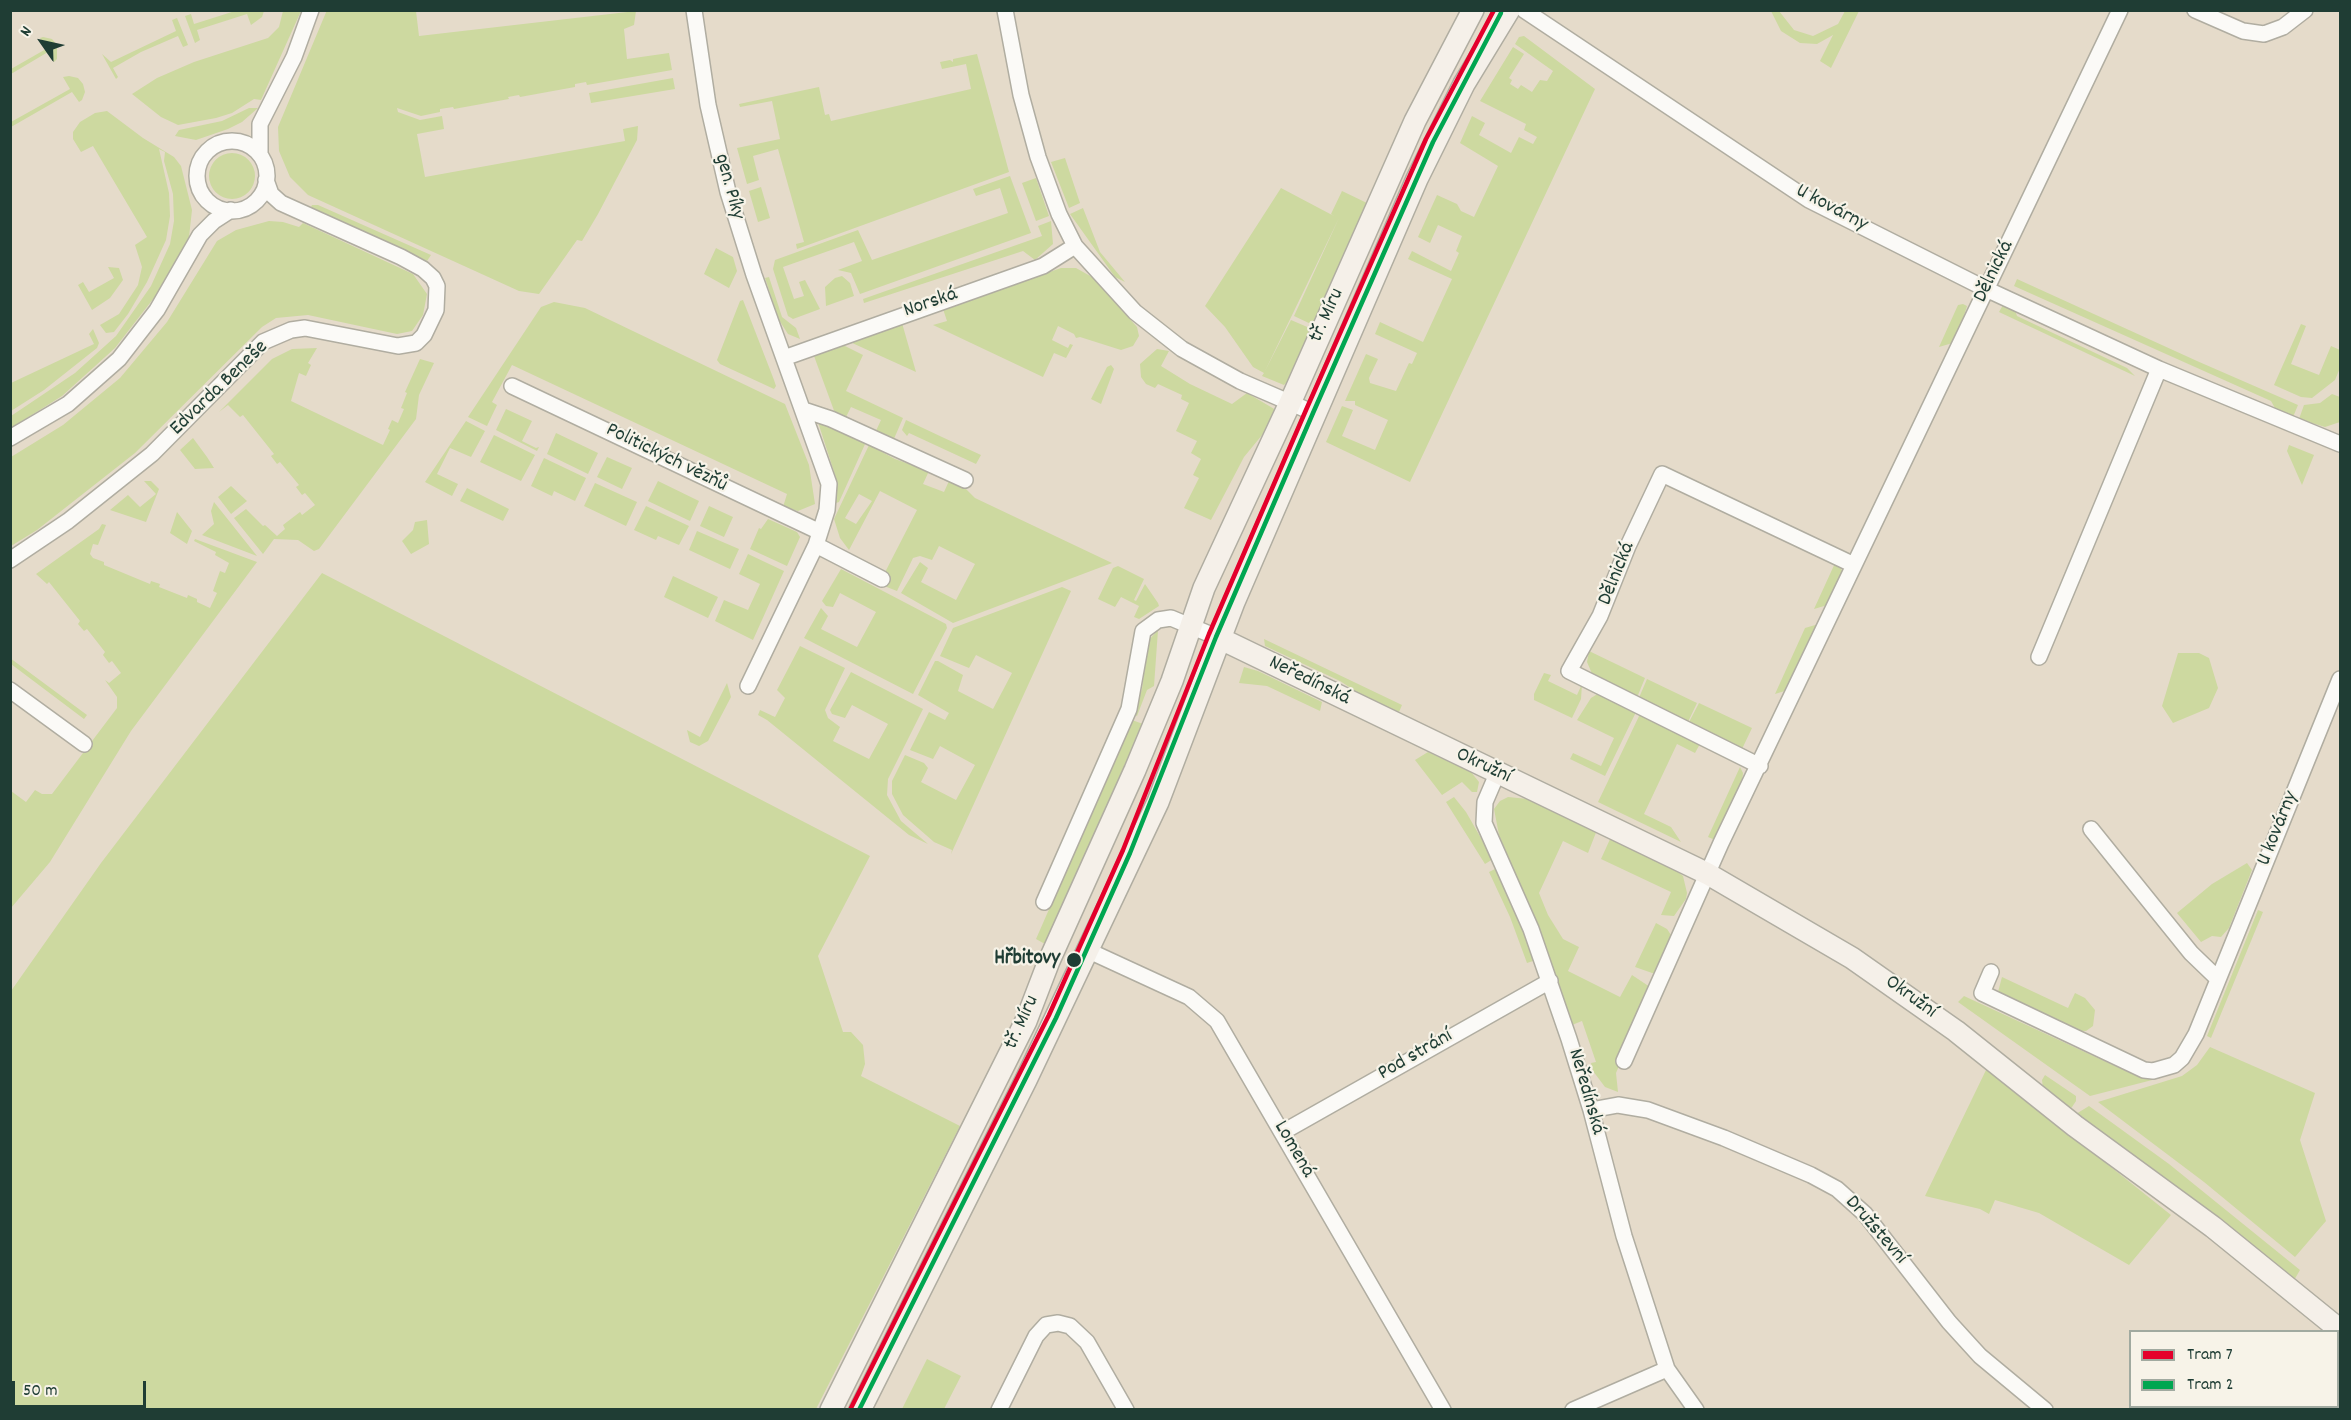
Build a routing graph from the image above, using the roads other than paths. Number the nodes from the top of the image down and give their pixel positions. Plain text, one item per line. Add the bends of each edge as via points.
1 (311, 10) edge
2 (694, 10) edge
3 (1005, 10) edge
4 (1473, 10) edge
5 (1509, 10) edge
6 (1524, 10) edge
7 (2120, 10) edge
8 (2195, 10) edge
9 (2305, 10) edge
10 (262, 119) junction
11 (234, 141) junction
12 (260, 155) junction
13 (266, 180) junction
14 (203, 196) junction
15 (251, 204) junction
16 (286, 206) junction
17 (231, 210) junction
18 (200, 235) junction
19 (1075, 246) junction
20 (1986, 289) junction
21 (784, 357) junction
22 (2159, 369) junction
23 (512, 386) dead end
24 (1290, 403) junction
25 (804, 410) junction
26 (1314, 413) junction
27 (10, 438) edge
28 (2340, 444) edge
29 (965, 480) dead end
30 (818, 539) junction
31 (10, 560) edge
32 (1854, 565) junction
33 (882, 579) dead end
34 (1191, 626) junction
35 (1219, 639) junction
36 (2039, 657) dead end
37 (2340, 679) edge
38 (748, 686) dead end
39 (10, 690) edge
40 (1431, 742) joint
41 (84, 744) dead end
42 (1760, 766) junction
43 (1497, 774) junction
44 (2091, 829) dead end
45 (1708, 874) junction
46 (1044, 902) dead end
47 (1087, 950) junction
48 (1991, 972) dead end
49 (2218, 979) junction
50 (1550, 981) junction
51 (1624, 1061) dead end
52 (1592, 1110) junction
53 (1283, 1132) junction
54 (2340, 1330) edge
55 (1667, 1369) junction
56 (831, 1410) edge
57 (860, 1410) edge
58 (999, 1410) edge
59 (1126, 1410) edge
60 (1443, 1410) edge
61 (1573, 1410) edge
62 (1696, 1410) edge
63 (2045, 1410) edge

1 - 10 street via 294,57
2 - 21 street, gen. Píky via 708,105 728,192
3 - 19 street via 1021,95 1038,157
4 - 24 main road, tř. Míru via 1415,121
5 - 26 main road, tř. Míru via 1433,144
6 - 20 street, U kovárny via 1809,200
7 - 20 street, Dělnická
8 - 9 street via 2243,32 2264,34 2283,27
10 - 11 street
10 - 12 street via 258,132
11 - 12 street
11 - 14 street via 215,145 203,157 197,176
12 - 13 street
13 - 15 street via 261,194
13 - 16 street via 272,194
14 - 17 street via 214,206
14 - 18 street
15 - 16 street via 268,201
15 - 17 street
16 - 31 street, Edvarda Beneše via 401,258 433,278 437,286 436,310 424,335 416,342 398,346 305,328 264,342 152,454 68,521
17 - 18 street
18 - 27 street via 157,310 119,359 68,404
19 - 21 street, Norská via 1043,266
19 - 24 street via 1129,306 1164,337 1208,365
20 - 22 street, U kovárny
20 - 32 street, Dělnická
21 - 25 street
22 - 28 street, U kovárny
22 - 36 street
23 - 30 street, Politických vězňů
24 - 26 street
24 - 34 main road, tř. Míru
25 - 29 street
25 - 30 street via 829,484 827,510
26 - 35 main road, tř. Míru
30 - 33 street, Politických vězňů
30 - 38 street
32 - 42 street, Dělnická
32 - 42 street, Dělnická via 1662,474 1600,616 1569,671
34 - 35 street
34 - 46 street via 1163,618 1143,631 1130,709
34 - 56 main road, tř. Míru via 1135,770 1026,1021
35 - 40 main road, Neředínská
35 - 47 main road, tř. Míru via 1158,802
37 - 49 street, U kovárny
39 - 41 street
40 - 43 main road, Okružní
42 - 45 street, Dělnická
43 - 45 main road, Okružní
43 - 50 street, Neředínská via 1485,802 1484,823
44 - 49 street via 2191,953
45 - 51 street, Dělnická
45 - 54 main road, Okružní via 1917,1001 2075,1126 2213,1227
47 - 53 street, Lomená via 1182,993 1207,1010
47 - 57 main road, tř. Míru
48 - 49 street, U kovárny via 1982,993 2153,1071 2174,1065 2182,1058
50 - 52 street, Neředínská
50 - 53 street, Pod strání
52 - 55 street, Neředínská via 1624,1236
52 - 63 street, Družstevní via 1618,1105 1648,1110 1724,1138 1837,1189 1865,1214 1980,1356
53 - 60 street, Lomená
55 - 61 street
55 - 62 street, Neředínská
58 - 59 street via 1036,1336 1053,1323 1070,1326 1082,1335

